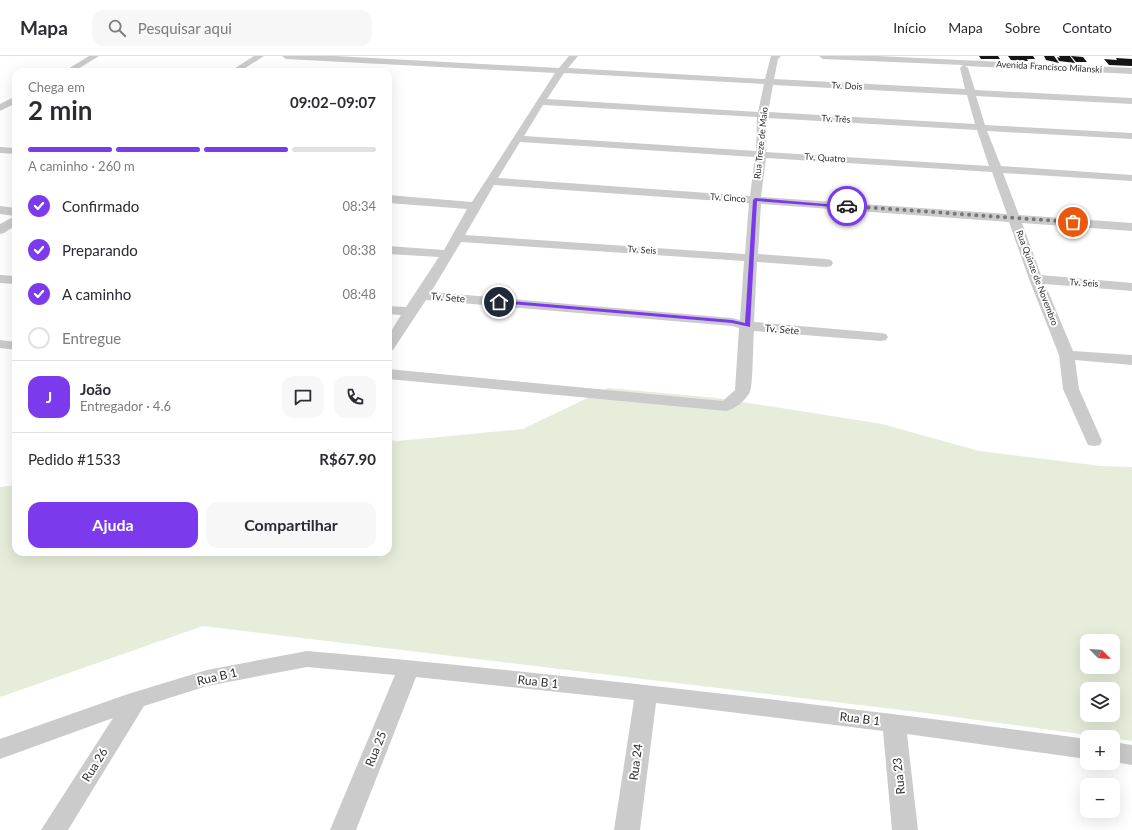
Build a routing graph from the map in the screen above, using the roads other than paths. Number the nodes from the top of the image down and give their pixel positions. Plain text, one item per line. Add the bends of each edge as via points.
1 (95, 56) edge
2 (260, 56) edge
3 (286, 56) edge
4 (574, 56) edge
5 (823, 56) edge
6 (774, 57) edge
7 (963, 61) edge
8 (74, 68) edge
9 (240, 68) edge
10 (562, 70) junction
11 (1132, 71) edge
12 (769, 82) junction
13 (970, 92) junction
14 (12, 101) edge
15 (1132, 101) edge
16 (540, 102) junction
17 (12, 106) edge
18 (2, 107) edge
19 (762, 115) junction
20 (981, 127) junction
21 (1132, 136) edge
22 (517, 139) junction
23 (0, 150) edge
24 (12, 151) edge
25 (761, 154) junction
26 (997, 170) junction
27 (1132, 178) edge
28 (491, 181) junction
29 (392, 199) edge
30 (755, 200) junction
31 (475, 206) junction
32 (0, 210) edge
33 (12, 212) edge
34 (1014, 218) junction
35 (12, 222) edge
36 (1132, 227) edge
37 (0, 230) edge
38 (457, 238) junction
39 (392, 250) edge
40 (448, 254) junction
41 (751, 257) junction
42 (826, 263) dead end
43 (0, 279) edge
44 (12, 280) edge
45 (1036, 280) junction
46 (1132, 286) edge
47 (421, 295) junction
48 (392, 310) edge
49 (410, 312) junction
50 (748, 326) junction
51 (881, 337) dead end
52 (392, 341) edge
53 (0, 344) edge
54 (12, 346) edge
55 (1067, 355) junction
56 (1132, 360) edge
57 (392, 374) edge
58 (1094, 441) dead end
59 (409, 668) junction
60 (646, 693) junction
61 (136, 700) junction
62 (894, 723) junction
63 (1080, 748) edge
64 (0, 749) edge
65 (1120, 753) edge
66 (1132, 755) edge
67 (54, 830) edge
68 (343, 830) edge
69 (627, 830) edge
70 (904, 830) edge

1 - 8 street
2 - 9 street
3 - 10 street, Tv. Dois
4 - 10 street
5 - 7 street, Avenida Francisco Milanski
6 - 12 street, Rua Treze de Maio
7 - 11 street, Avenida Francisco Milanski
7 - 13 street, Rua Quinze de Novembro
10 - 12 street, Tv. Dois
10 - 16 street
12 - 13 street, Tv. Dois
12 - 19 street, Rua Treze de Maio
13 - 15 street, Tv. Dois
13 - 20 street, Rua Quinze de Novembro
14 - 18 street
16 - 19 street, Tv. Três
16 - 22 street
17 - 18 street
19 - 20 street, Tv. Três
19 - 25 street, Rua Treze de Maio
20 - 21 street, Tv. Três
20 - 26 street, Rua Quinze de Novembro
22 - 25 street, Tv. Quatro
22 - 28 street
23 - 24 street
25 - 26 street, Tv. Quatro
25 - 30 street, Rua Treze de Maio
26 - 27 street, Tv. Quatro
26 - 34 street, Rua Quinze de Novembro
28 - 30 street, Tv. Cinco
28 - 31 street
29 - 31 street
30 - 34 street, Tv. Cinco
30 - 41 street, Rua Treze de Maio
31 - 38 street
32 - 33 street
34 - 36 street, Tv. Cinco
34 - 45 street, Rua Quinze de Novembro
35 - 37 street
38 - 40 street
38 - 41 street, Tv. Seis
39 - 40 street
40 - 47 street
41 - 42 street, Tv. Seis
41 - 50 street, Rua Treze de Maio
43 - 44 street
45 - 46 street, Tv. Seis
45 - 55 street, Rua Quinze de Novembro
47 - 49 street
47 - 50 street, Tv. Sete via 732,322
48 - 49 street
49 - 52 street
50 - 51 street, Tv. Sete
50 - 57 street, Rua Treze de Maio via 743,391 726,406
53 - 54 street
55 - 56 street
55 - 58 street, Rua Quinze de Novembro via 1071,389
59 - 60 street, Rua B 1
59 - 61 street, Rua B 1 via 307,659 207,678
59 - 68 street, Rua 25
60 - 62 street, Rua B 1
60 - 69 street, Rua 24
61 - 64 street, Rua B 1
61 - 67 street, Rua 26
62 - 63 street, Rua B 1
62 - 70 street, Rua 23
65 - 66 street

